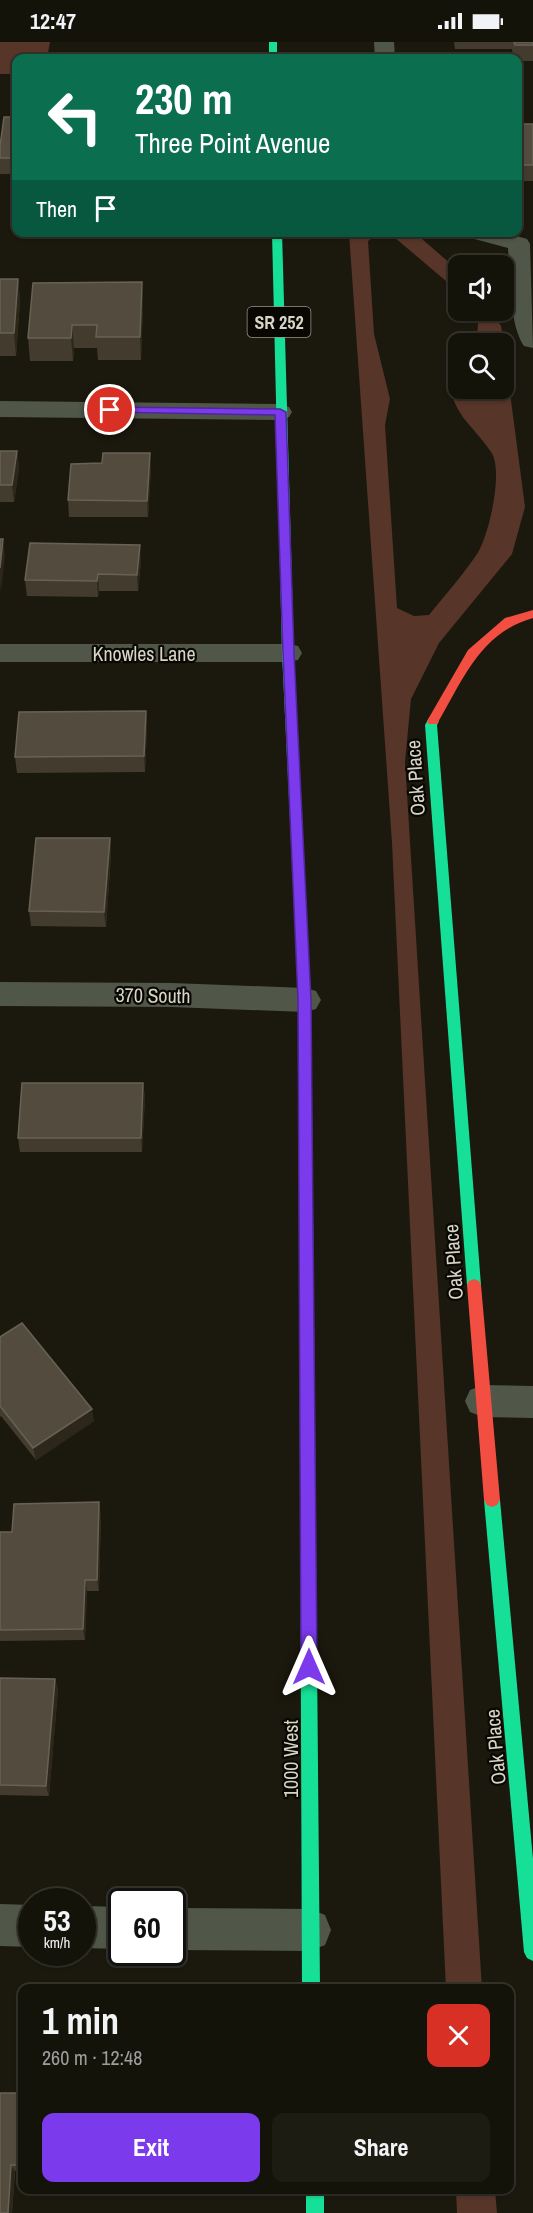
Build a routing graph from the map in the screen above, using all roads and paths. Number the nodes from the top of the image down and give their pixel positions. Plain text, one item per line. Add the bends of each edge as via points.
1 (277, 237) edge
2 (493, 237) edge
3 (533, 341) edge
4 (0, 409) edge
5 (280, 412) junction
6 (533, 614) edge
7 (0, 653) edge
8 (288, 653) junction
9 (0, 994) edge
10 (305, 1000) junction
11 (483, 1401) junction
12 (533, 1401) edge
13 (0, 1925) edge
14 (18, 1926) edge
15 (186, 1929) edge
16 (310, 1930) junction
17 (533, 1952) edge
18 (311, 1984) edge
19 (315, 2194) edge
20 (315, 2213) edge

1 - 5 main road, 1000 West / SR 252
2 - 3 street via 519,244
4 - 5 street
5 - 8 main road, 1000 West / SR 252
6 - 11 main road, Oak Place via 509,621 472,653 431,725
7 - 8 street, Knowles Lane
8 - 10 main road, 1000 West / SR 252
9 - 10 street, 370 South
10 - 16 main road, 1000 West / SR 252
11 - 12 street
11 - 17 main road, Oak Place
13 - 14 street
15 - 16 street
16 - 18 main road, 1000 West / SR 252
19 - 20 main road

